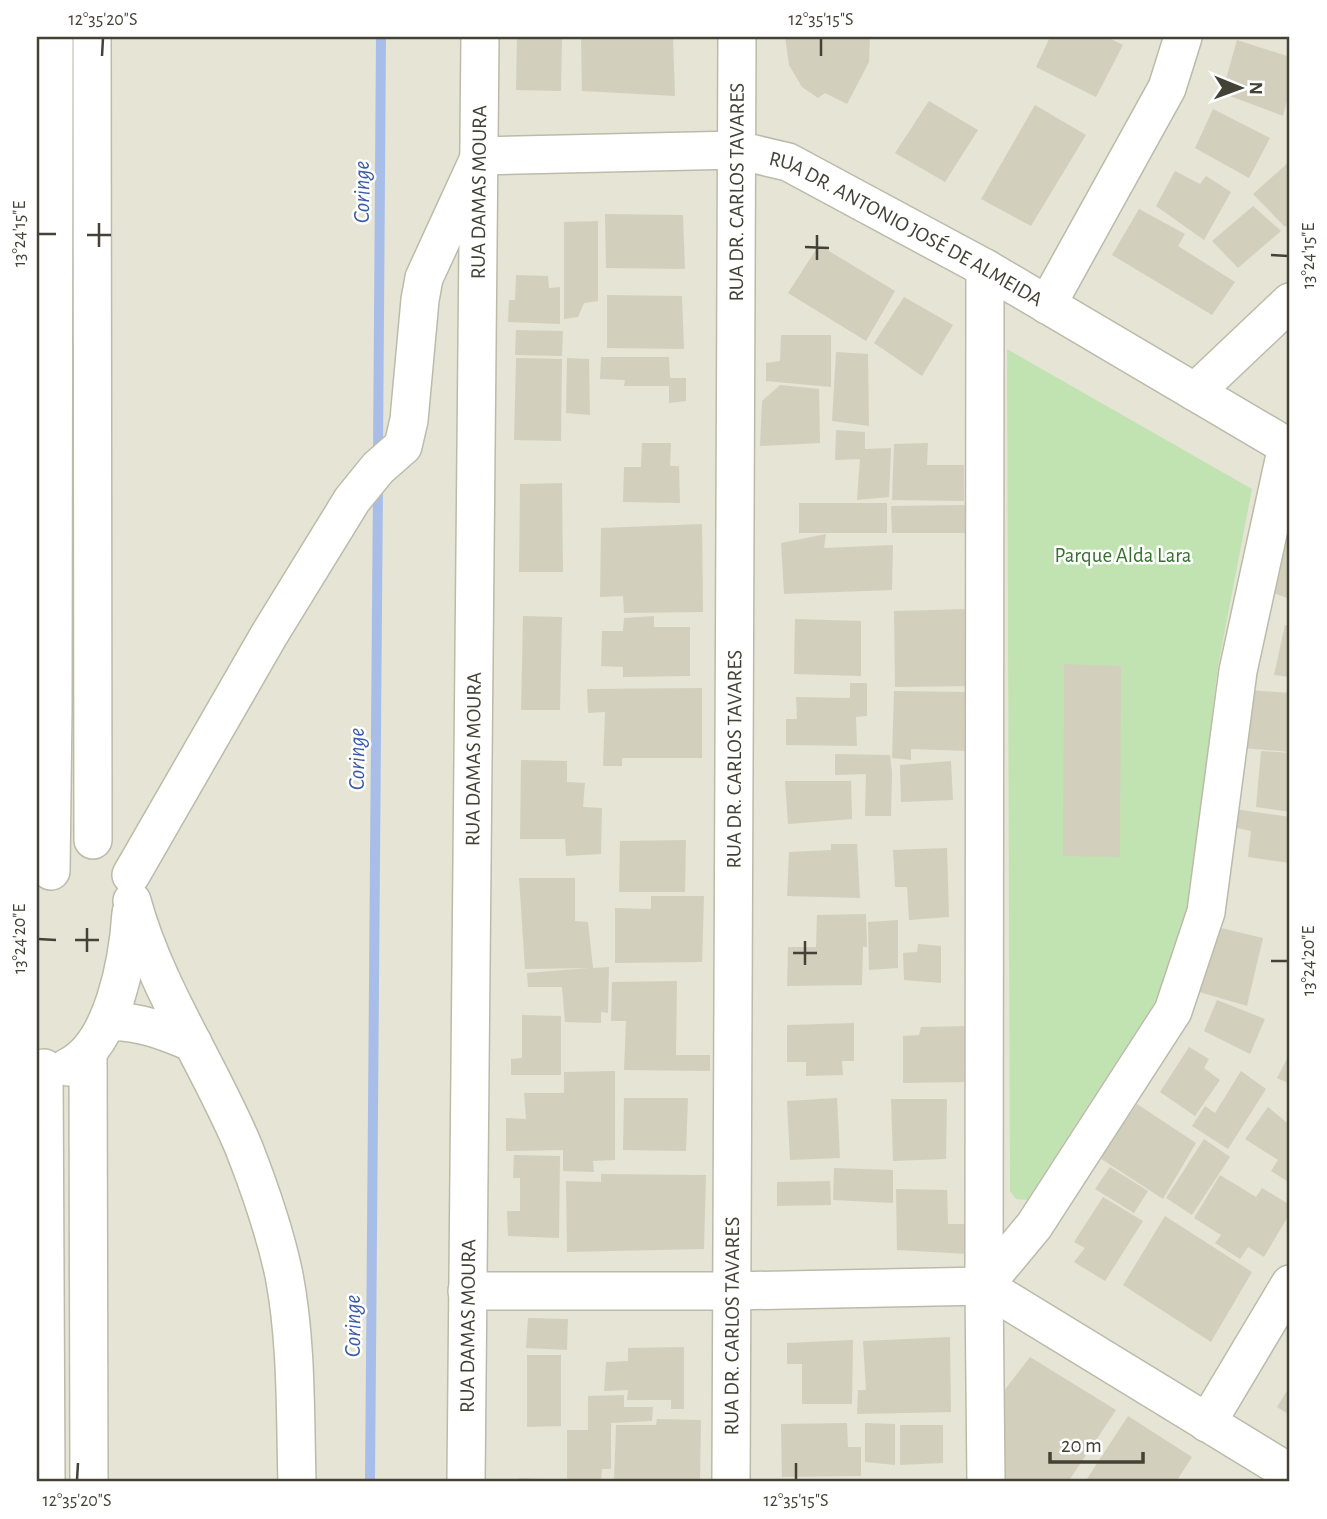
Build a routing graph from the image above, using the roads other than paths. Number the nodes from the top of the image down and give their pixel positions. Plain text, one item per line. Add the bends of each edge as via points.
1 (92, 37) edge
2 (480, 37) edge
3 (737, 37) edge
4 (1183, 37) edge
5 (48, 59) edge
6 (737, 150) junction
7 (480, 156) junction
8 (985, 268) junction
9 (1290, 302) edge
10 (1047, 305) junction
11 (1195, 392) junction
12 (1289, 447) edge
13 (45, 509) edge
14 (93, 841) junction
15 (40, 887) edge
16 (132, 888) junction
17 (107, 1022) junction
18 (192, 1043) junction
19 (88, 1052) junction
20 (40, 1067) edge
21 (1290, 1284) edge
22 (984, 1286) junction
23 (467, 1290) junction
24 (732, 1291) junction
25 (1207, 1423) junction
26 (1290, 1473) edge
27 (46, 1482) edge
28 (89, 1482) edge
29 (297, 1482) edge
30 (466, 1482) edge
31 (731, 1482) edge
32 (986, 1482) edge

1 - 14 street
2 - 7 street, RUA DAMAS MOURA
3 - 6 street, RUA DR. CARLOS TAVARES
4 - 10 street via 1167,88
5 - 13 street
6 - 7 street, RUA DR. ANTONIO JOSÉ DE ALMEIDA
6 - 8 street, RUA DR. ANTONIO JOSÉ DE ALMEIDA via 788,162
6 - 24 street, RUA DR. CARLOS TAVARES
7 - 16 street via 424,278 403,446 352,500 269,635
7 - 23 street, RUA DAMAS MOURA
8 - 10 street, RUA DR. ANTONIO JOSÉ DE ALMEIDA
8 - 22 street
9 - 11 street
10 - 11 street, RUA DR. ANTONIO JOSÉ DE ALMEIDA
11 - 12 street, RUA DR. ANTONIO JOSÉ DE ALMEIDA
12 - 22 street via 1238,671 1206,912 1173,1011 1034,1226
13 - 15 street
14 - 15 street via 67,852
14 - 16 street via 103,840 123,852
16 - 17 street via 124,967
16 - 18 street via 151,958
17 - 18 street via 140,1024
17 - 19 street
18 - 29 street via 244,1149 284,1276 292,1340
19 - 20 street via 71,1066
19 - 28 street
20 - 27 street
21 - 25 street
22 - 24 street
22 - 25 street
22 - 32 street
23 - 24 street
23 - 30 street, RUA DAMAS MOURA
24 - 31 street, RUA DR. CARLOS TAVARES
25 - 26 street

